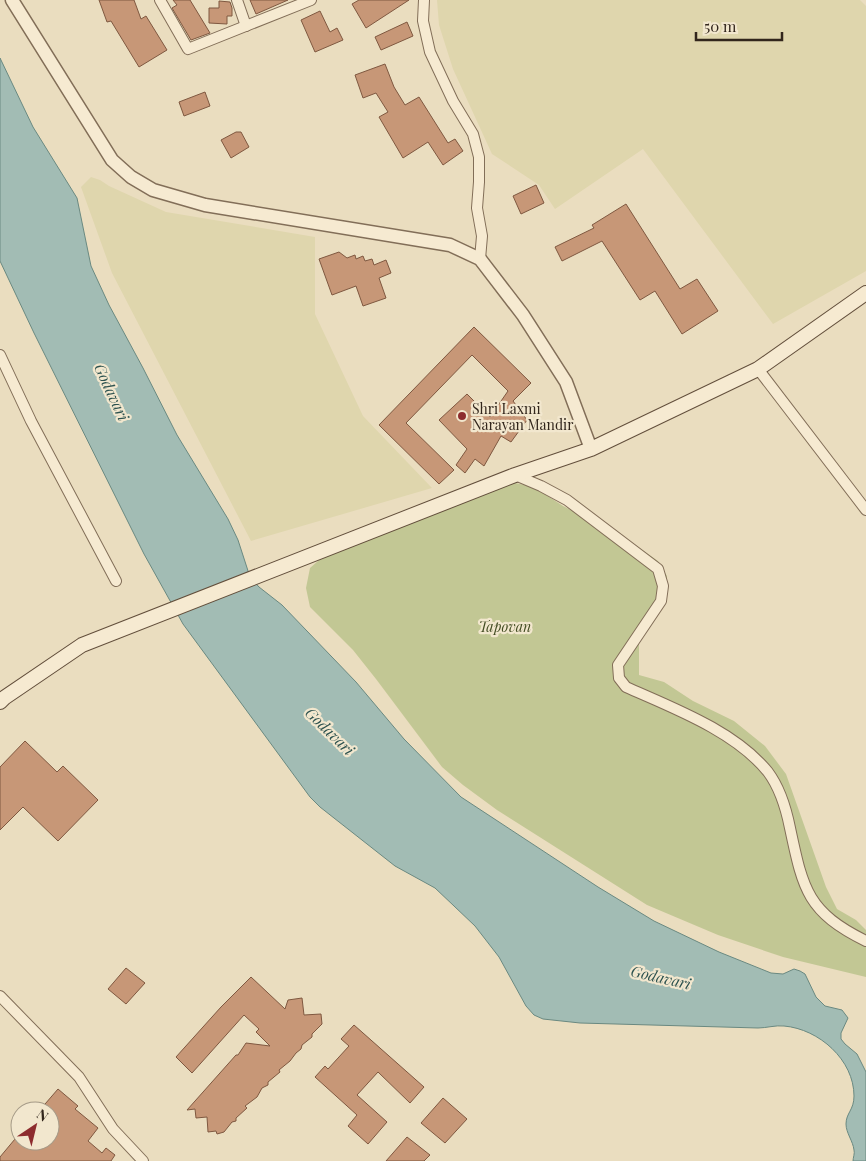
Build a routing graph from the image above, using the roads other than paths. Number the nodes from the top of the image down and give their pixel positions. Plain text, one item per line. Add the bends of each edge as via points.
1 (12, 0) edge
2 (160, 0) edge
3 (236, 0) edge
4 (311, 0) edge
5 (424, 0) edge
6 (246, 26) junction
7 (480, 259) junction
8 (866, 292) edge
9 (0, 356) edge
10 (758, 368) junction
11 (591, 449) junction
12 (515, 476) junction
13 (866, 510) edge
14 (116, 581) dead end
15 (0, 702) edge
16 (866, 941) edge
17 (0, 996) edge
18 (143, 1161) edge

1 - 7 street via 112,160 153,190 205,205 450,245
2 - 6 street via 188,49
3 - 6 street
4 - 6 street
5 - 7 street via 423,21 430,52 473,134 479,156 477,208 482,236
7 - 11 street via 523,315 566,382
8 - 10 main road
9 - 14 street
10 - 11 main road
10 - 13 street
11 - 12 main road
12 - 15 main road via 82,646
12 - 16 street via 567,500 658,569 663,586 661,601 618,666 619,678 626,687 715,729 754,756 769,774 786,806 808,894 823,914
17 - 18 street via 79,1077 113,1129

